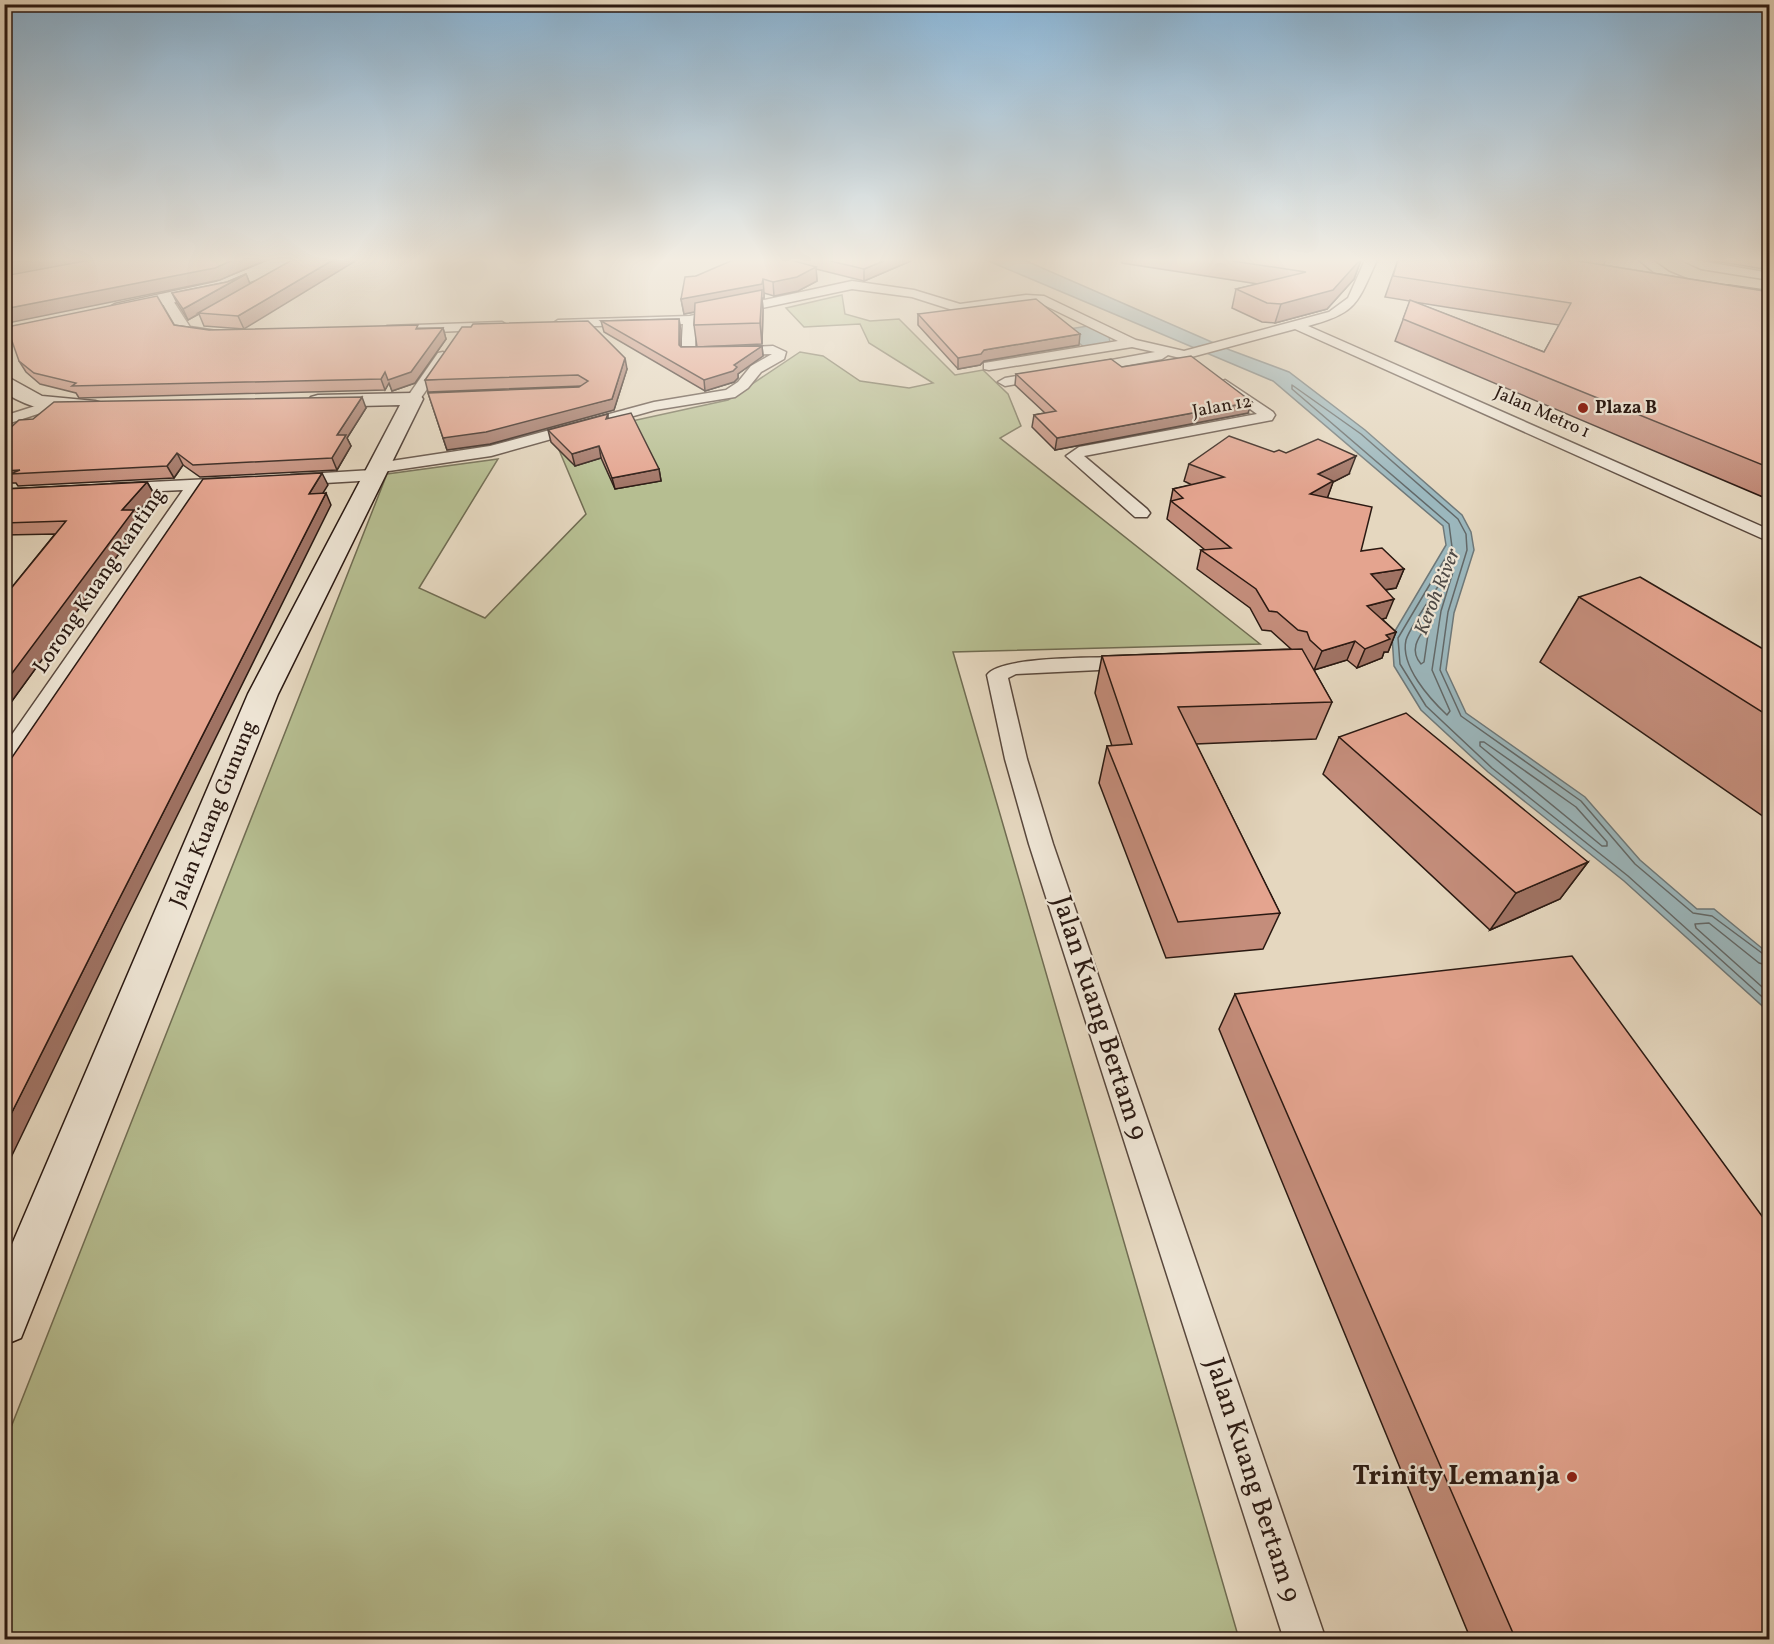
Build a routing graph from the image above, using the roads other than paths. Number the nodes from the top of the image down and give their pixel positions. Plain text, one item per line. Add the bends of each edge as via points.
1 (459, 337) edge
2 (689, 337) edge
3 (1119, 337) edge
4 (1248, 337) edge
5 (1322, 337) edge
6 (1132, 343) junction
7 (1181, 354) junction
8 (989, 366) dead end
9 (4, 381) edge
10 (1005, 382) dead end
11 (425, 398) junction
12 (298, 402) edge
13 (51, 405) junction
14 (111, 407) edge
15 (4, 421) edge
16 (377, 471) junction
17 (270, 481) edge
18 (249, 482) edge
19 (195, 485) junction
20 (97, 489) edge
21 (1141, 513) dead end
22 (1770, 537) edge
23 (1163, 662) edge
24 (4, 764) edge
25 (4, 1321) edge
26 (1305, 1640) edge

1 - 11 street, Jalan Kuang Gunung
2 - 16 street via 688,353 773,350 779,356 756,369 743,386 730,393 654,406 491,451
3 - 6 street
4 - 7 street
5 - 22 street, Jalan Metro 1
6 - 7 street
6 - 8 street
7 - 10 street
7 - 21 street, Jalan 12 via 1268,415 1074,456
9 - 13 street
11 - 12 street
11 - 16 street, Jalan Kuang Gunung
13 - 14 street
13 - 15 street
16 - 17 street
16 - 25 street, Jalan Kuang Gunung via 263,694
18 - 19 street
19 - 20 street
19 - 24 street, Lorong Kuang Ranting
23 - 26 street, Jalan Kuang Bertam 9 via 1012,668 997,675 1041,844

